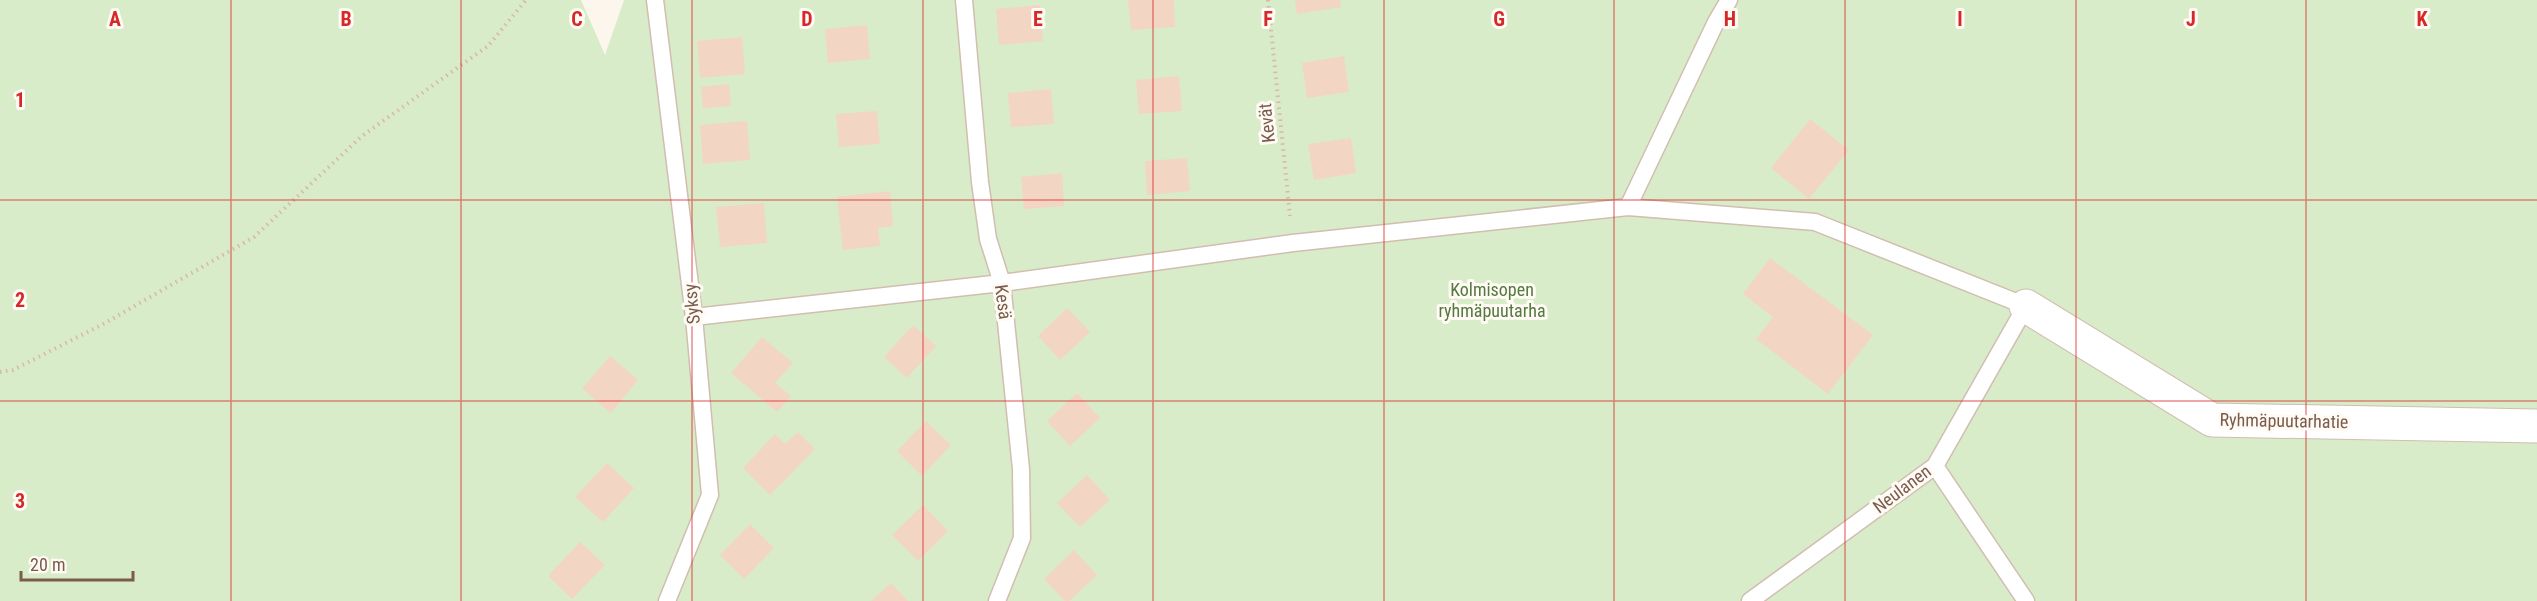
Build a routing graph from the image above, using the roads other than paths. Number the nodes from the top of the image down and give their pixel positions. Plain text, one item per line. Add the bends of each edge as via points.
1 (655, 0) edge
2 (964, 0) edge
3 (1729, 0) edge
4 (1628, 207) junction
5 (1002, 283) junction
6 (2026, 306) junction
7 (694, 317) junction
8 (2537, 426) edge
9 (1935, 466) junction
10 (667, 601) edge
11 (997, 601) edge
12 (1750, 601) edge
13 (2026, 601) edge

1 - 7 lane, Syksy
2 - 5 lane, Kesä via 988,239
3 - 4 lane
4 - 5 lane via 1293,243
4 - 6 lane via 1815,222
5 - 7 lane
5 - 11 lane, Kesä via 1021,469 1022,538
6 - 8 street, Ryhmäpuutarhatie via 2212,420
6 - 9 lane, Neulanen
7 - 10 lane, Syksy via 710,495
9 - 12 lane, Neulanen
9 - 13 lane

